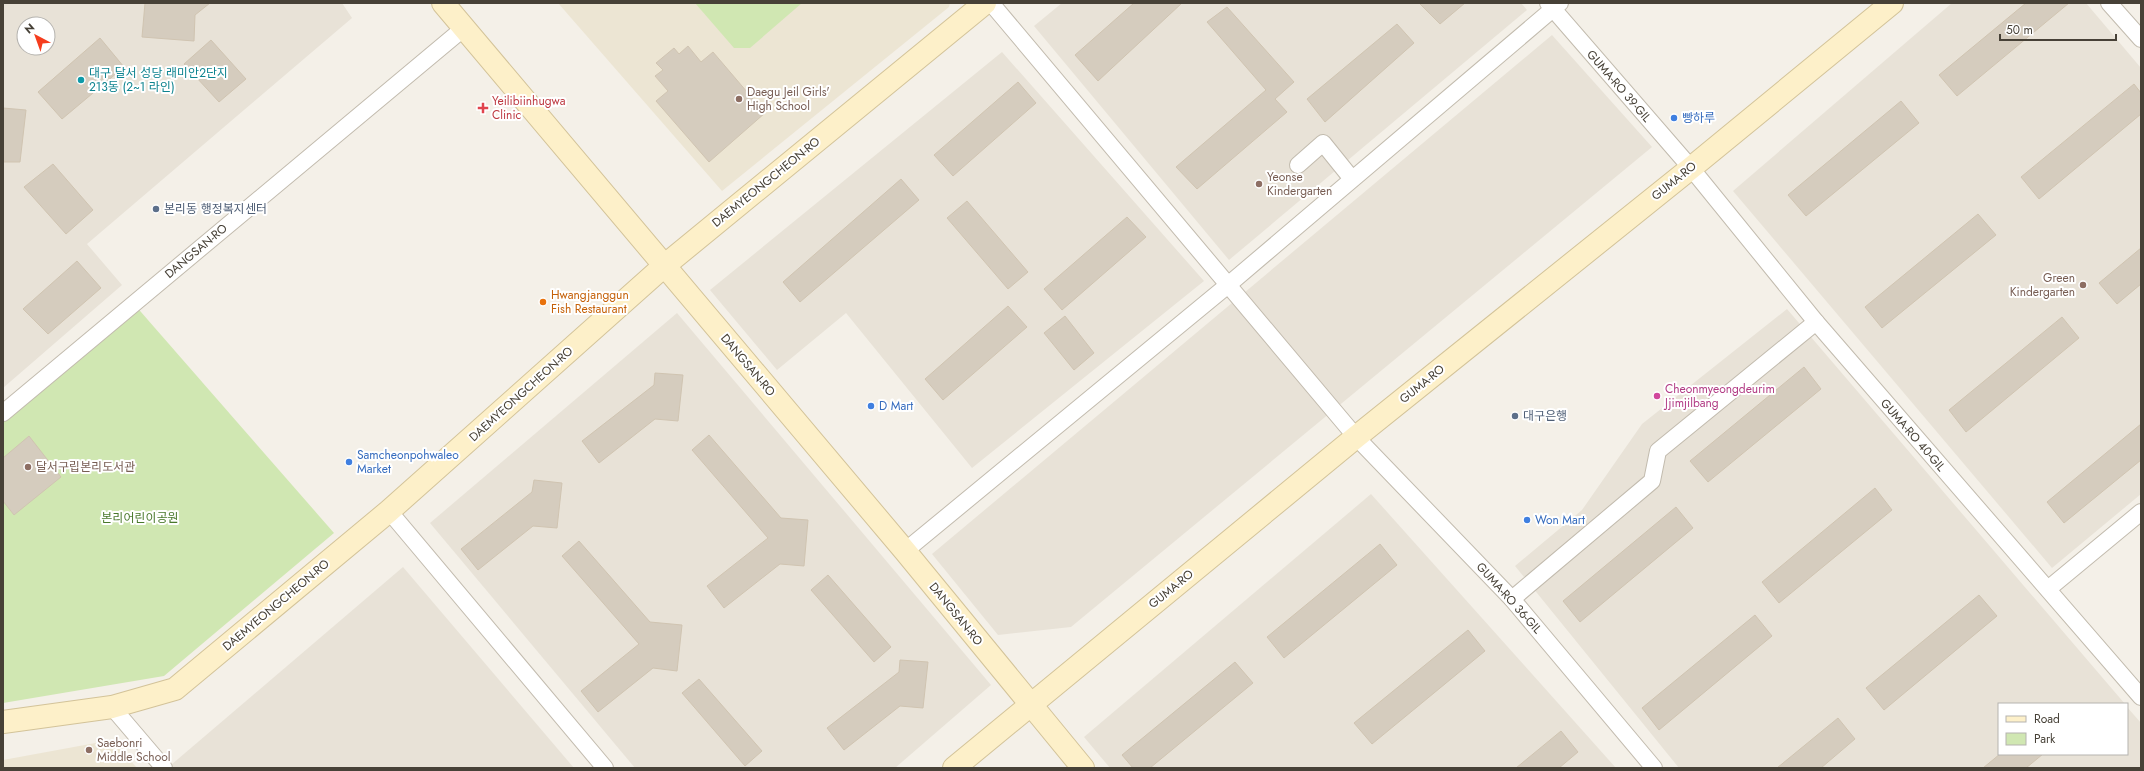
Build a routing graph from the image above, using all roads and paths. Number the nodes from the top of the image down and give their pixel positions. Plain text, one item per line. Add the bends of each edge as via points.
1 (443, 3) edge
2 (985, 3) edge
3 (991, 3) edge
4 (1892, 3) edge
5 (2109, 3) edge
6 (1554, 5) edge
7 (464, 28) junction
8 (2141, 39) edge
9 (1298, 165) dead end
10 (1691, 168) junction
11 (1352, 179) junction
12 (664, 266) junction
13 (1228, 285) junction
14 (1816, 322) junction
15 (3, 413) edge
16 (1356, 437) junction
17 (389, 511) junction
18 (2141, 512) edge
19 (905, 551) junction
20 (2048, 589) junction
21 (1512, 599) junction
22 (2141, 697) edge
23 (1030, 704) junction
24 (112, 707) junction
25 (3, 722) edge
26 (164, 768) edge
27 (605, 768) edge
28 (954, 768) edge
29 (1083, 768) edge
30 (1654, 768) edge

1 - 7 main road, DANGSAN-RO
2 - 12 main road, DAEMYEONGCHEON-RO
3 - 13 street, GUMA-RO 36-GIL
4 - 10 main road, GUMA-RO
5 - 8 street
6 - 10 street, GUMA-RO 39-GIL
6 - 11 street
7 - 12 main road, DANGSAN-RO
7 - 15 street, DANGSAN-RO
9 - 11 street via 1323,143
10 - 14 street, GUMA-RO 40-GIL
10 - 16 main road, GUMA-RO
11 - 13 street
12 - 17 main road, DAEMYEONGCHEON-RO
12 - 19 main road, DANGSAN-RO
13 - 16 street, GUMA-RO 36-GIL
13 - 19 street
14 - 20 street, GUMA-RO 40-GIL
14 - 21 street via 1658,451 1652,481
16 - 21 street, GUMA-RO 36-GIL
16 - 23 main road, GUMA-RO
17 - 24 main road, DAEMYEONGCHEON-RO via 175,689
17 - 27 street
18 - 20 street
19 - 23 main road, DANGSAN-RO
20 - 22 street, GUMA-RO 40-GIL
21 - 30 street, GUMA-RO 36-GIL
23 - 28 main road, GUMA-RO
23 - 29 main road, DANGSAN-RO
24 - 25 main road, DAEMYEONGCHEON-RO
24 - 26 street

